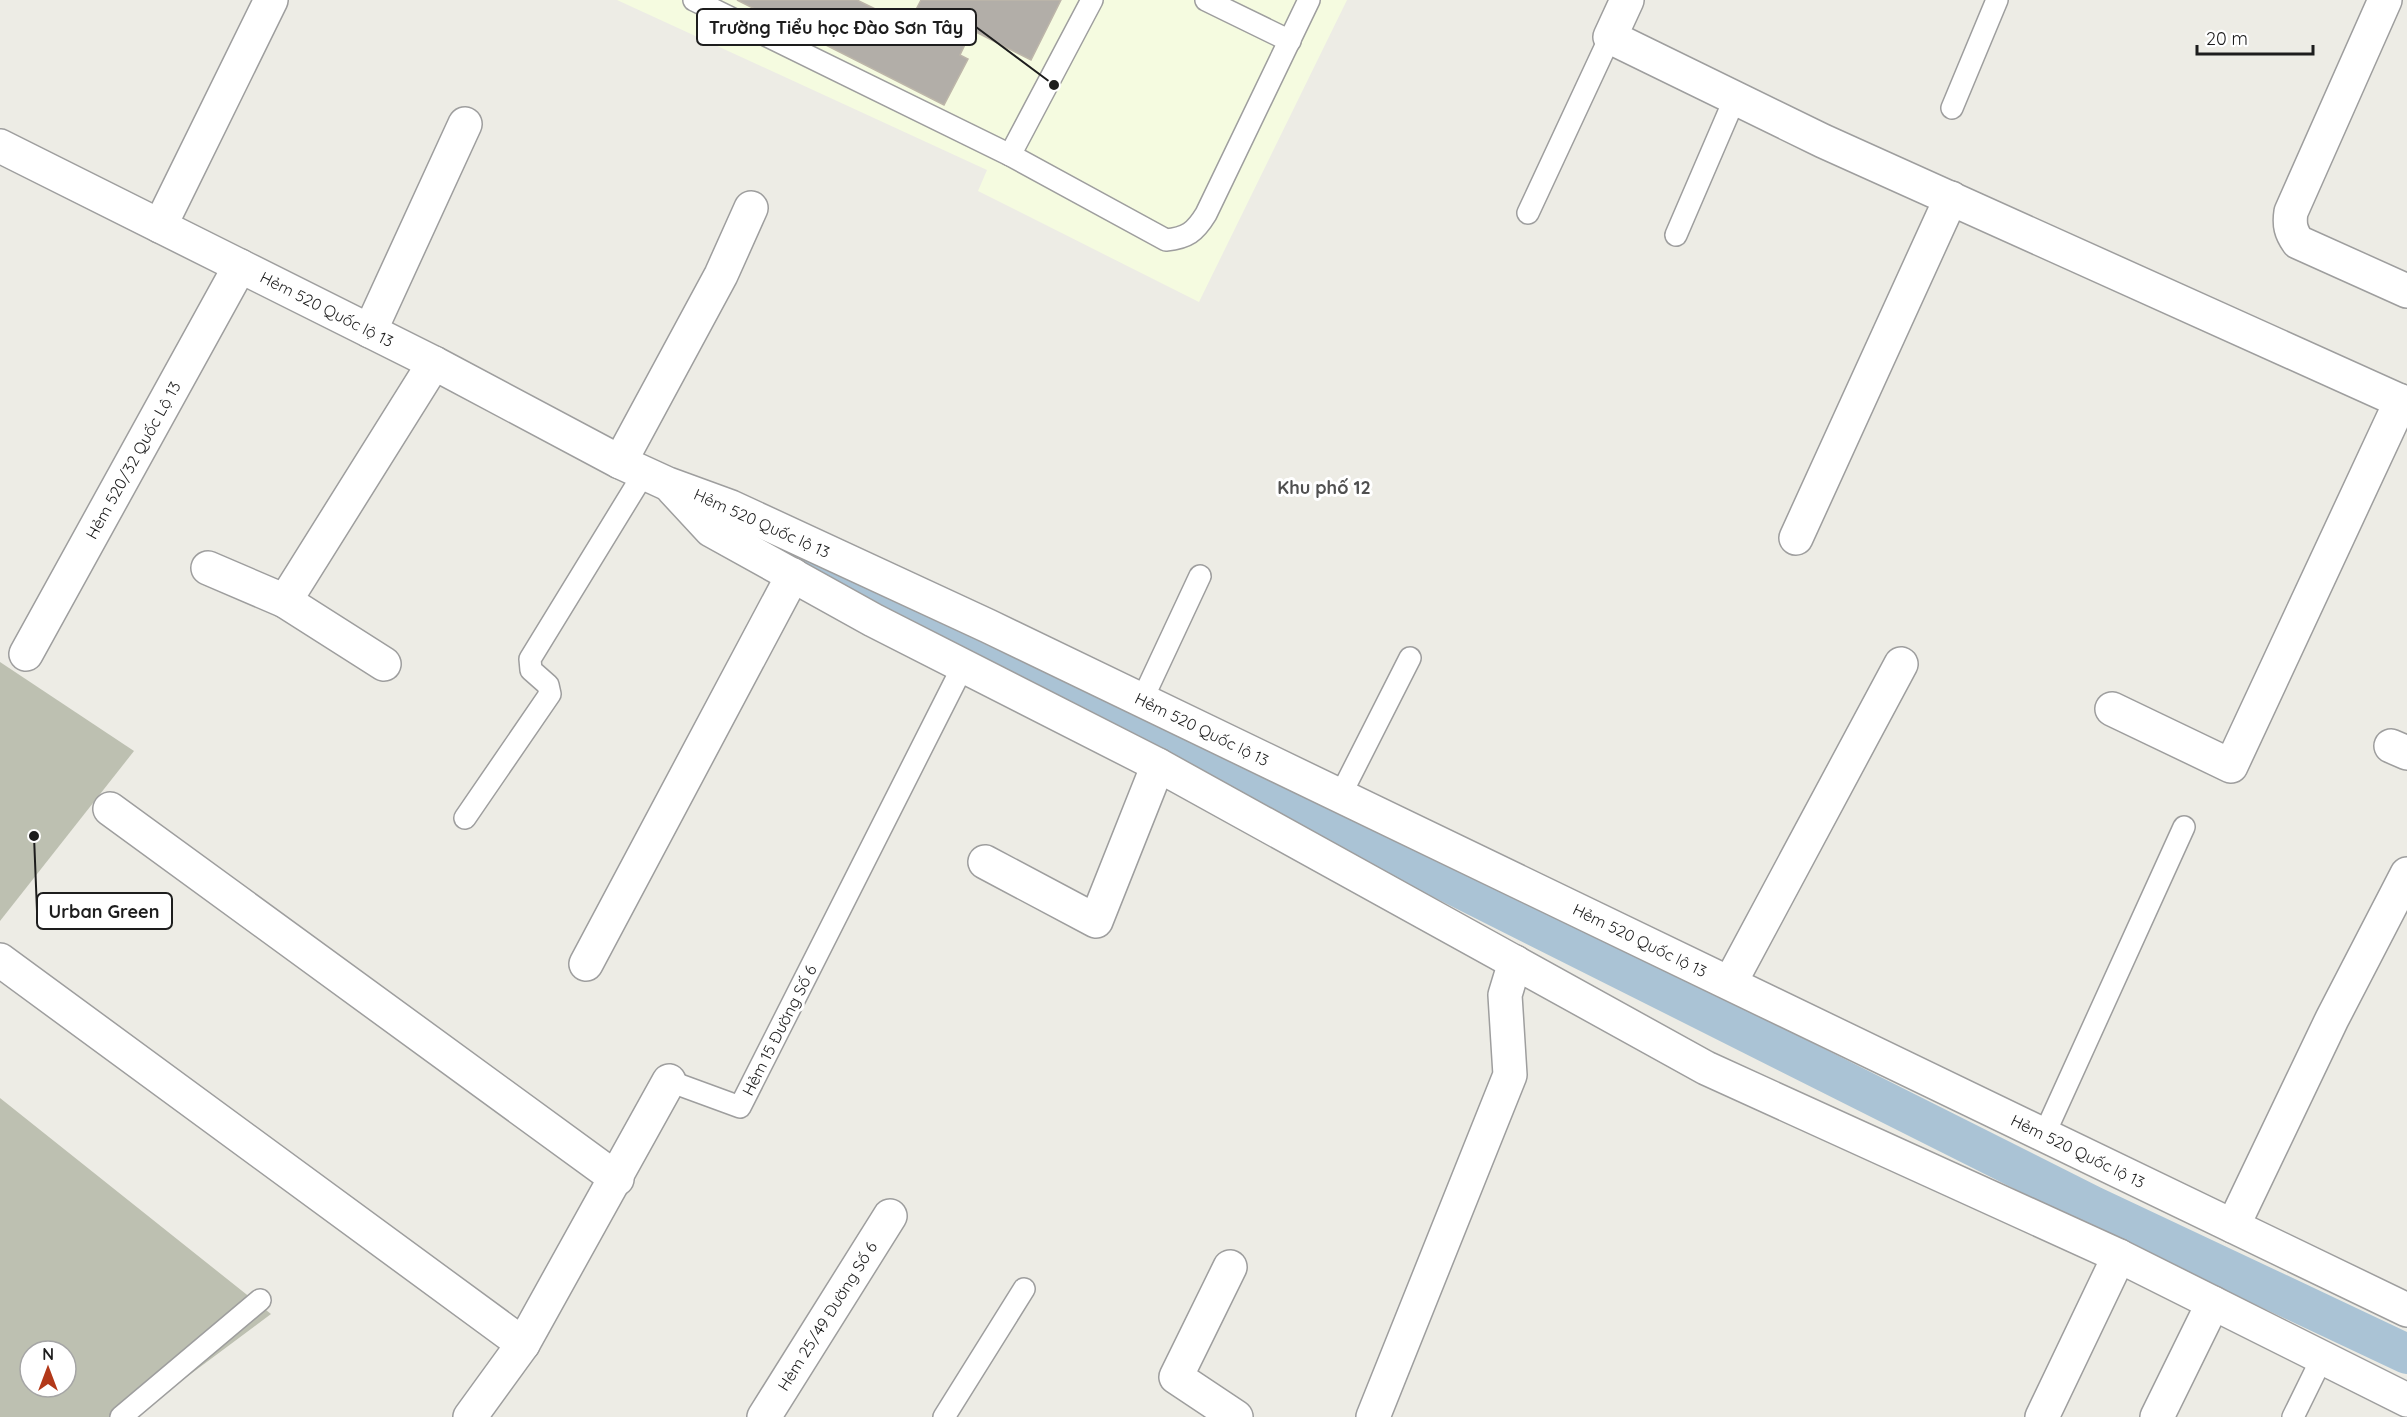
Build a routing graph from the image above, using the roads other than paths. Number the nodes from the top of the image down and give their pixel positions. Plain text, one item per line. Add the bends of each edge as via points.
1 (271, 0) edge
2 (694, 0) edge
3 (1092, 0) edge
4 (1206, 0) edge
5 (1309, 0) edge
6 (1627, 0) edge
7 (1997, 0) edge
8 (2385, 0) edge
9 (1610, 37) junction
10 (1290, 40) junction
11 (1736, 98) junction
12 (1952, 108) dead end
13 (465, 124) dead end
14 (0, 146) edge
15 (1010, 155) junction
16 (1951, 198) junction
17 (751, 208) dead end
18 (1528, 213) dead end
19 (160, 226) junction
20 (1676, 235) dead end
21 (240, 266) junction
22 (2407, 291) edge
23 (370, 331) junction
24 (434, 363) junction
25 (2404, 403) edge
26 (644, 473) junction
27 (1796, 538) dead end
28 (208, 568) dead end
29 (793, 575) junction
30 (1200, 576) dead end
31 (285, 601) junction
32 (26, 654) dead end
33 (1410, 658) dead end
34 (384, 664) dead end
35 (1901, 664) dead end
36 (963, 666) junction
37 (1142, 700) junction
38 (2112, 709) dead end
39 (1158, 765) junction
40 (1340, 796) junction
41 (110, 808) dead end
42 (465, 818) dead end
43 (2184, 827) dead end
44 (985, 862) dead end
45 (2407, 874) edge
46 (0, 960) edge
47 (1515, 962) junction
48 (586, 964) dead end
49 (1730, 984) junction
50 (669, 1081) joint
51 (2044, 1135) junction
52 (616, 1179) junction
53 (890, 1216) dead end
54 (2233, 1226) junction
55 (2119, 1256) junction
56 (1230, 1267) dead end
57 (1024, 1289) dead end
58 (260, 1299) dead end
59 (2212, 1303) junction
60 (2407, 1310) edge
61 (523, 1344) junction
62 (2322, 1358) junction
63 (2407, 1400) edge
64 (120, 1417) edge
65 (470, 1417) edge
66 (764, 1417) edge
67 (944, 1417) edge
68 (1236, 1417) edge
69 (1373, 1417) edge
70 (2042, 1417) edge
71 (2157, 1417) edge
72 (2293, 1417) edge

1 - 19 street
2 - 15 lane
3 - 15 lane
4 - 10 lane
5 - 10 lane
6 - 9 street
7 - 12 lane
8 - 22 street via 2291,212 2290,223 2298,242
9 - 11 street
9 - 18 lane
10 - 15 lane via 1206,214 1196,230 1185,238 1166,240
11 - 16 street
11 - 20 lane
13 - 23 street
14 - 19 street, Hẻm 520 Quốc lộ 13
16 - 25 street
16 - 27 street
17 - 26 street
19 - 21 street, Hẻm 520 Quốc lộ 13
21 - 23 street, Hẻm 520 Quốc lộ 13
21 - 32 street, Hẻm 520/32 Quốc Lộ 13
23 - 24 street, Hẻm 520 Quốc lộ 13
24 - 26 street, Hẻm 520 Quốc lộ 13
24 - 31 street
25 - 38 street via 2231,766
26 - 29 street via 711,530
26 - 37 street, Hẻm 520 Quốc lộ 13 via 731,507
26 - 42 lane via 530,659 531,670 548,685 550,694
28 - 31 street
29 - 36 street
29 - 48 street
30 - 37 lane
31 - 34 street
33 - 40 lane
35 - 49 street
36 - 39 street
36 - 50 lane, Hẻm 15 Đường Số 6 via 740,1107
37 - 40 street, Hẻm 520 Quốc lộ 13
39 - 44 street via 1096,921
39 - 47 street
40 - 49 street, Hẻm 520 Quốc lộ 13
41 - 52 street
43 - 51 lane
45 - 54 street
46 - 61 street
47 - 55 street via 1706,1068
47 - 69 street via 1505,995 1509,1075
49 - 51 street, Hẻm 520 Quốc lộ 13
50 - 52 street, Hẻm 15 Đường Số 6
51 - 54 street, Hẻm 520 Quốc lộ 13
52 - 61 street, Hẻm 15 Đường Số 6
53 - 66 street, Hẻm 25/49 Đường Số 6
54 - 60 street, Hẻm 520 Quốc lộ 13
55 - 59 street
55 - 70 street
56 - 68 street via 1176,1377
57 - 67 lane
58 - 64 lane
59 - 62 street
59 - 71 street
61 - 65 street, Hẻm 15 Đường Số 6
62 - 63 street
62 - 72 lane

